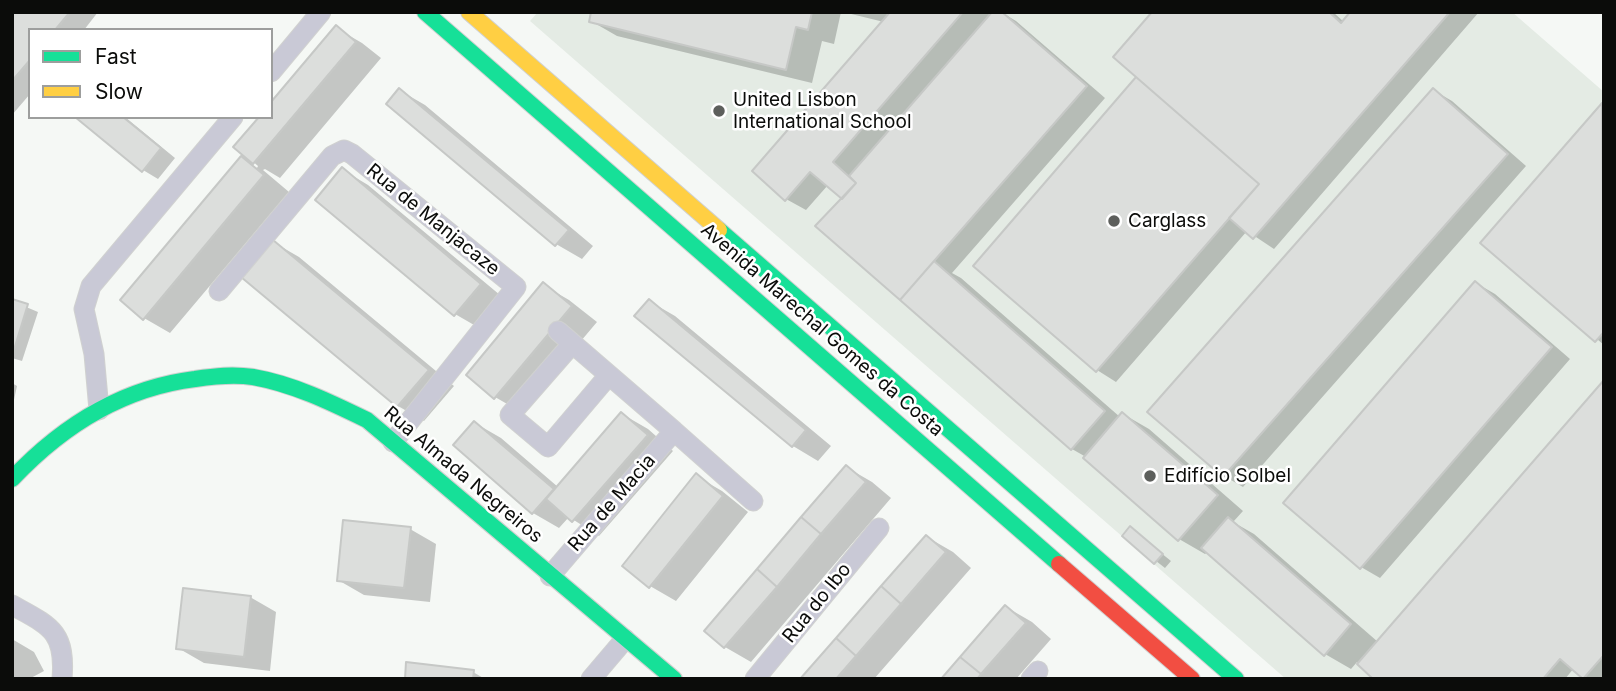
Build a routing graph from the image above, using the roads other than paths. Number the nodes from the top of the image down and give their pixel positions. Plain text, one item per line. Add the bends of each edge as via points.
1 (321, 12) edge
2 (425, 12) edge
3 (469, 12) edge
4 (273, 70) edge
5 (231, 119) edge
6 (219, 291) dead end
7 (609, 375) junction
8 (99, 410) junction
9 (674, 431) junction
10 (393, 442) junction
11 (12, 479) edge
12 (753, 501) dead end
13 (879, 528) dead end
14 (550, 576) junction
15 (12, 605) edge
16 (625, 639) junction
17 (62, 679) edge
18 (591, 679) edge
19 (674, 679) edge
20 (755, 679) edge
21 (1192, 679) edge
22 (1236, 679) edge

1 - 4 street
2 - 21 main road, Avenida Marechal Gomes da Costa
3 - 22 main road, Avenida Marechal Gomes da Costa
5 - 8 street via 91,286 85,309
6 - 10 street, Rua de Manjacaze via 332,156 344,150 516,287
7 - 7 street via 548,447 510,415 565,337
7 - 9 street
8 - 10 main road, Rua Almada Negreiros via 164,383 231,375 310,392 367,420
8 - 11 main road, Rua Almada Negreiros via 53,440
9 - 12 street
9 - 14 street, Rua de Macia
10 - 14 main road, Rua Almada Negreiros
13 - 20 street, Rua do Ibo
14 - 16 main road, Rua Almada Negreiros
15 - 17 street via 49,626 61,644
16 - 18 street
16 - 19 main road, Rua Almada Negreiros

